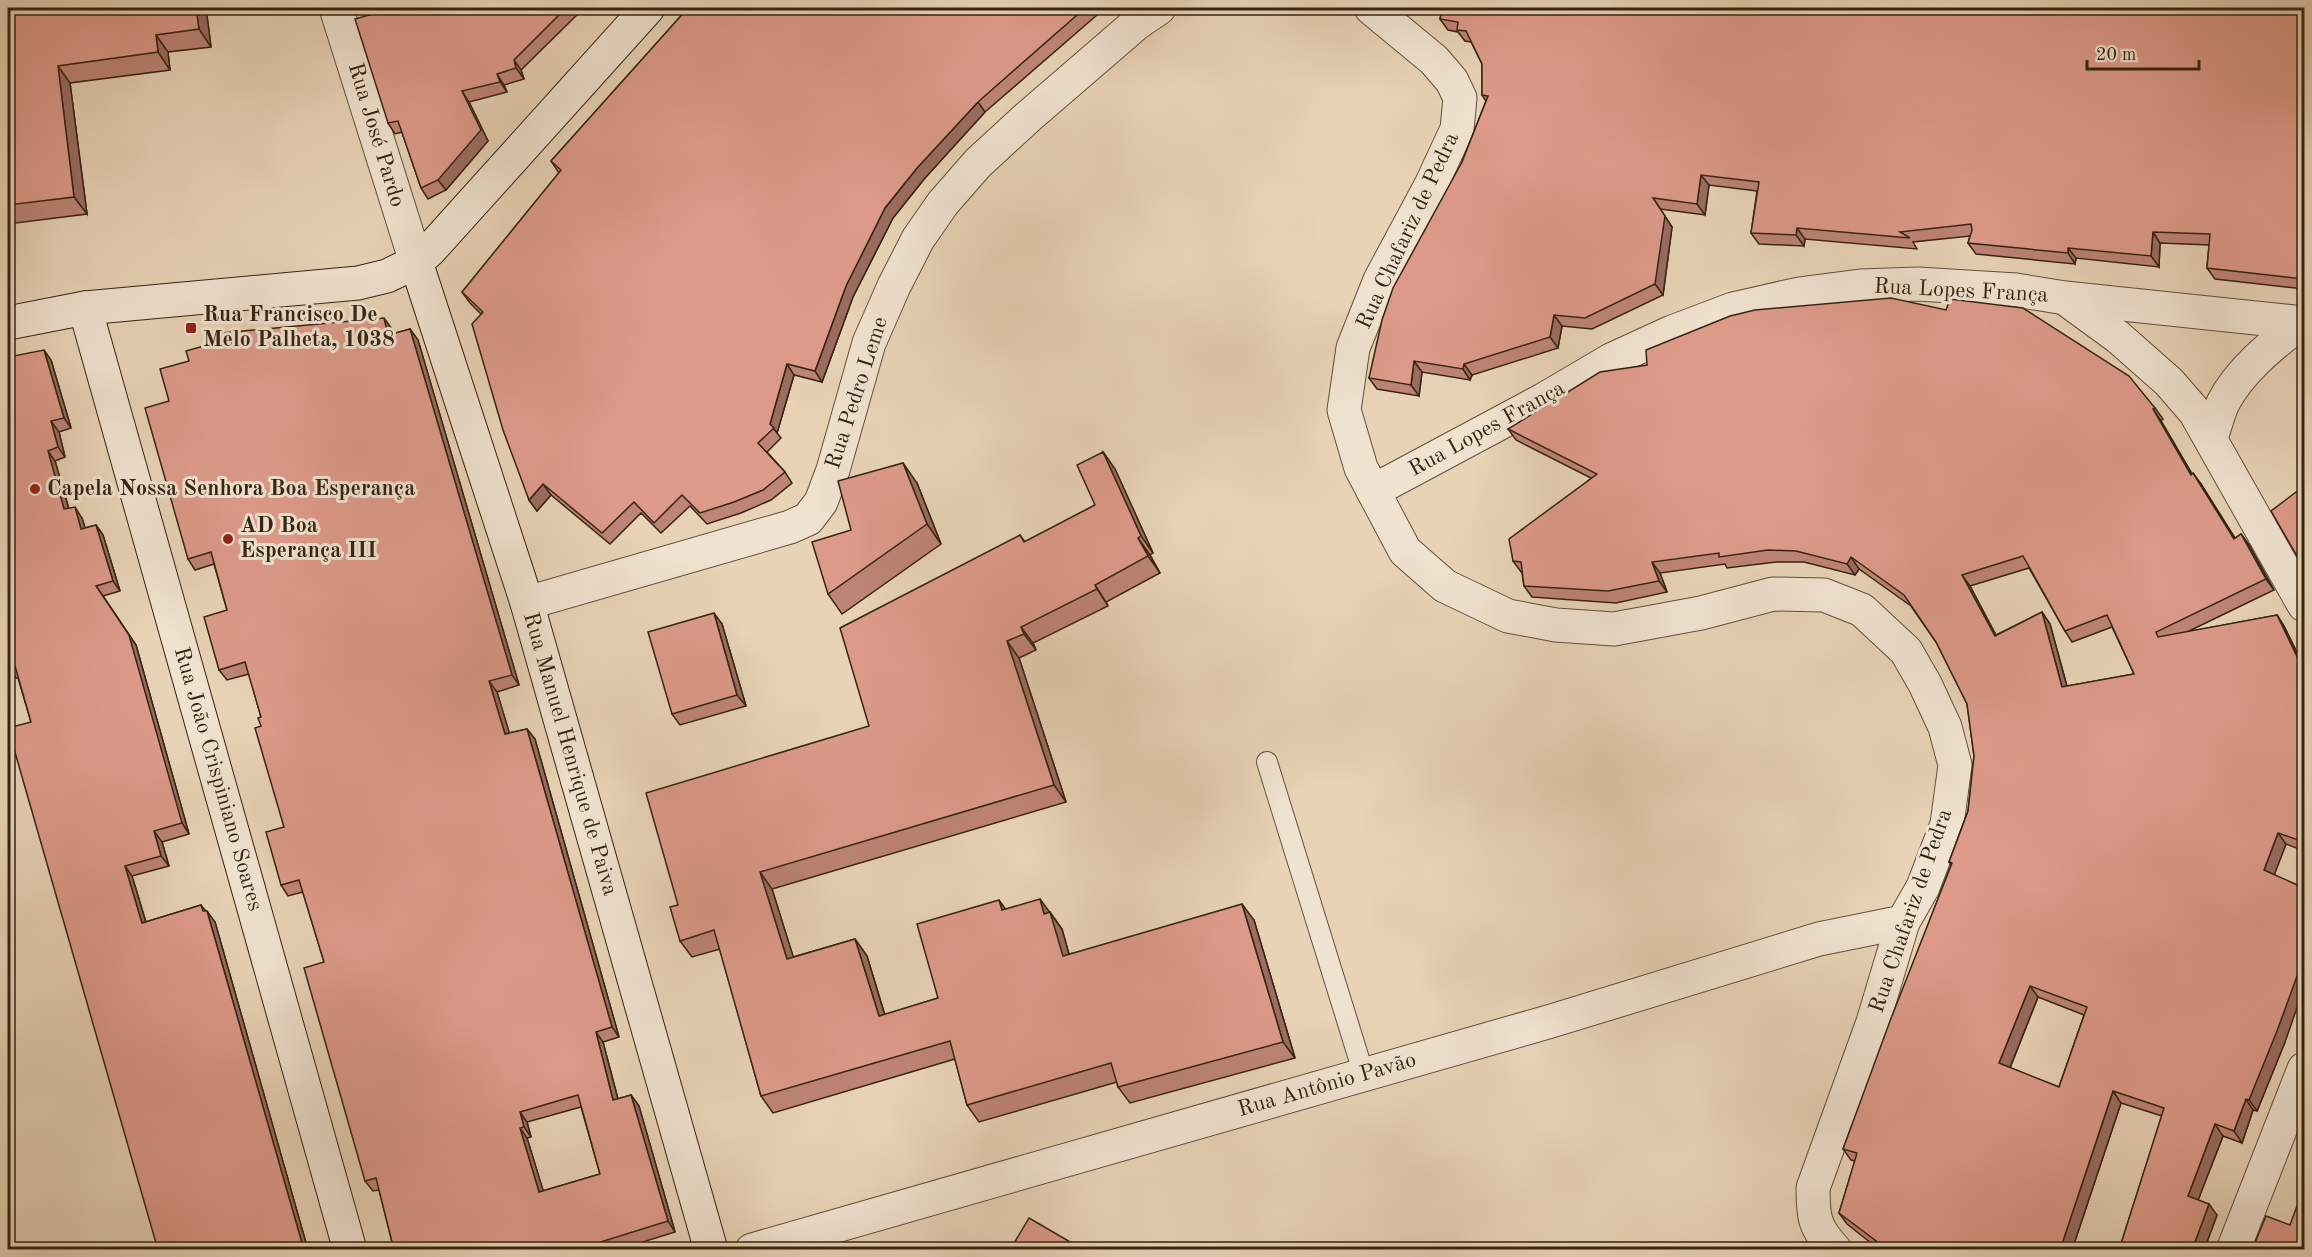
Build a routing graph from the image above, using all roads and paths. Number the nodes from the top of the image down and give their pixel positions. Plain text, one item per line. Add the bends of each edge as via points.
1 (336, 8) edge
2 (648, 8) edge
3 (1159, 8) edge
4 (1371, 8) edge
5 (416, 262) junction
6 (2065, 298) junction
7 (85, 308) junction
8 (8, 323) edge
9 (2302, 323) edge
10 (2211, 438) junction
11 (1373, 491) junction
12 (527, 603) junction
13 (2304, 605) edge
14 (1266, 762) dead end
15 (1903, 922) junction
16 (2304, 1069) edge
17 (1364, 1075) junction
18 (350, 1250) edge
19 (711, 1250) edge
20 (752, 1250) edge
21 (1835, 1250) edge
22 (2233, 1250) edge

1 - 5 street, Rua José Pardo
2 - 5 street
3 - 12 street, Rua Pedro Leme via 978,163 918,239 869,343 833,470 821,502 808,519
4 - 11 street, Rua Chafariz de Pedra via 1434,60 1460,98 1457,129 1380,280 1353,348 1344,410 1360,468
5 - 7 street via 387,276 358,283
5 - 12 street, Rua Manuel Henrique de Paiva
6 - 9 street, Rua Lopes França
6 - 10 street via 2169,382
6 - 11 street, Rua Lopes França via 2016,290 1918,284 1798,294 1733,309 1611,360
7 - 8 street
7 - 18 street, Rua João Crispiniano Soares
9 - 10 street via 2266,351 2237,381 2223,403
10 - 13 street
11 - 15 street, Rua Chafariz de Pedra via 1405,551 1445,586 1508,616 1556,625 1614,629 1701,613 1773,594 1824,595 1862,610 1906,651 1946,727 1955,765 1947,824 1923,887
12 - 19 street, Rua Manuel Henrique de Paiva
14 - 17 lane
15 - 17 street, Rua Antônio Pavão via 1819,939
15 - 21 street, Rua Chafariz de Pedra via 1873,1022 1813,1188 1813,1216
16 - 22 street
17 - 20 street, Rua Antônio Pavão

